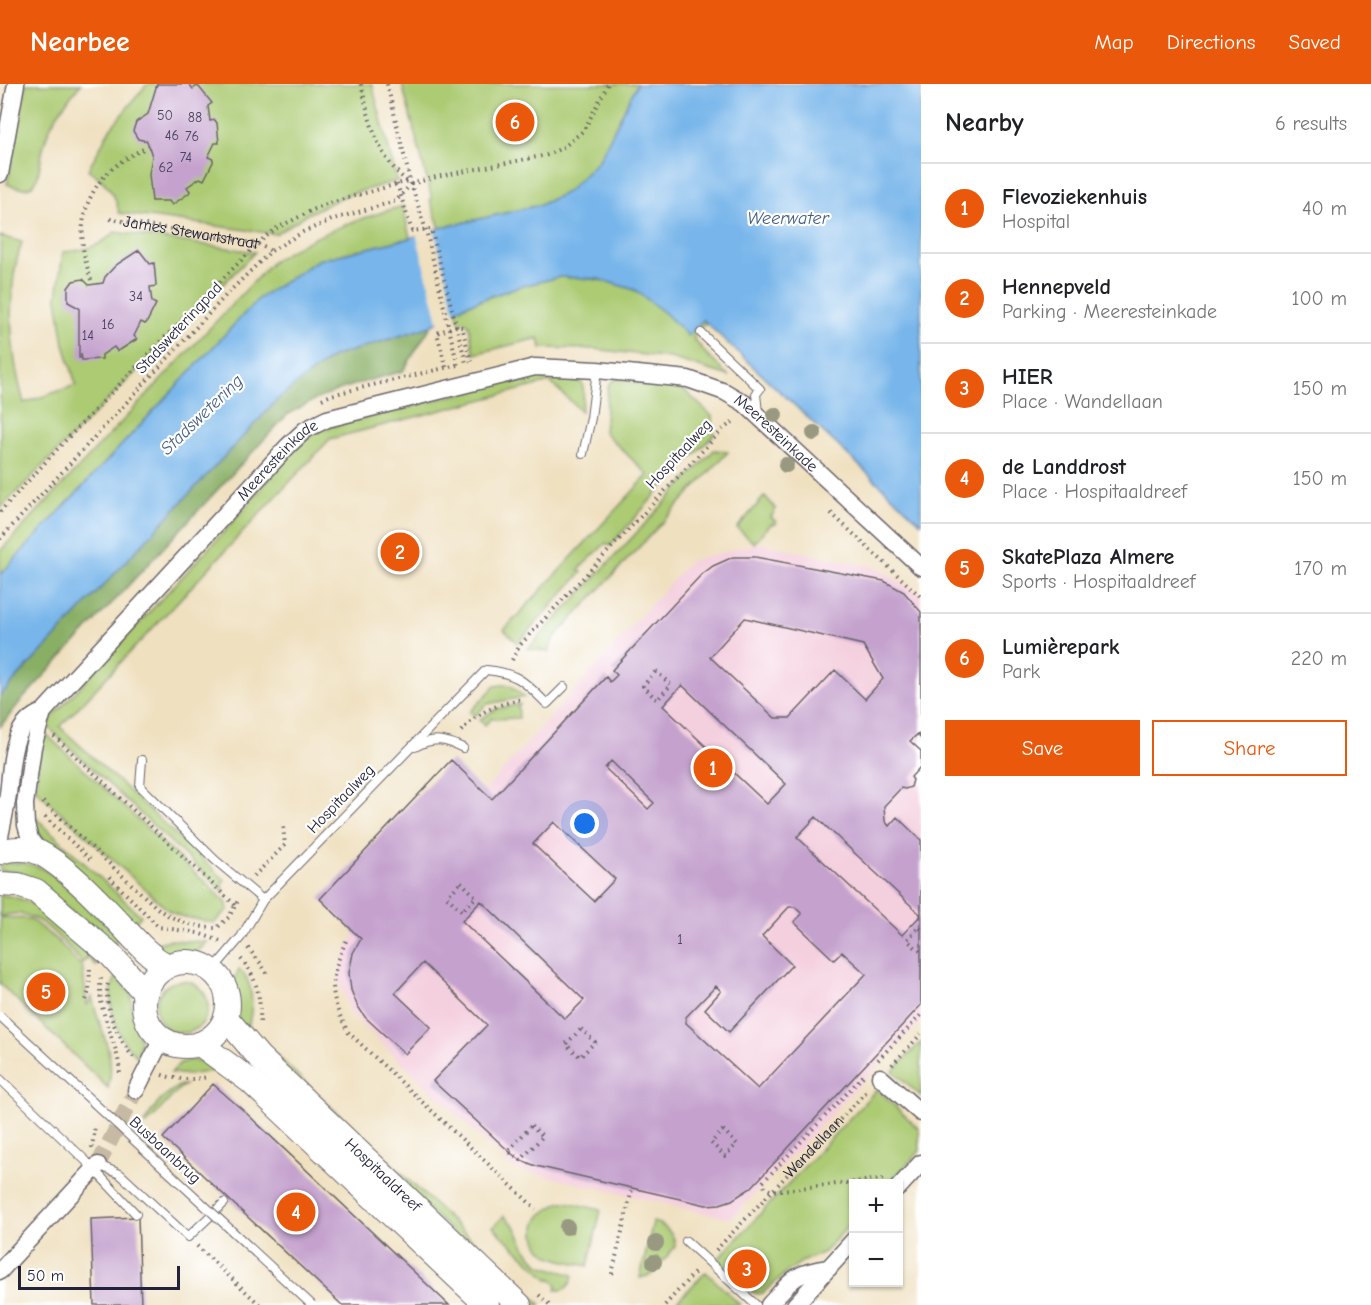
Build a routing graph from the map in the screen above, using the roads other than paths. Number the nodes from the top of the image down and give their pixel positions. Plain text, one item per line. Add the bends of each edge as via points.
1 (16, 84) edge
2 (0, 174) edge
3 (701, 333) dead end
4 (597, 370) junction
5 (758, 417) junction
6 (583, 454) dead end
7 (921, 567) edge
8 (564, 687) dead end
9 (42, 718) junction
10 (462, 748) dead end
11 (408, 751) junction
12 (142, 760) dead end
13 (0, 836) edge
14 (0, 852) edge
15 (39, 852) junction
16 (0, 884) edge
17 (263, 900) junction
18 (167, 966) junction
19 (212, 971) junction
20 (145, 993) junction
21 (0, 1016) edge
22 (226, 1018) junction
23 (162, 1039) junction
24 (200, 1044) junction
25 (874, 1071) road end
26 (0, 1079) edge
27 (136, 1089) tunnel mouth
28 (921, 1113) edge
29 (921, 1163) edge
30 (96, 1167) junction
31 (903, 1183) edge
32 (224, 1203) dead end
33 (136, 1214) dead end
34 (686, 1241) dead end
35 (849, 1246) edge
36 (829, 1268) junction
37 (0, 1270) edge
38 (312, 1305) edge
39 (487, 1305) edge
40 (519, 1305) edge
41 (756, 1305) edge
42 (769, 1305) edge
43 (795, 1305) edge

1 - 2 street
3 - 5 lane via 760,389 756,394
4 - 5 street, Meeresteinkade via 688,379 725,392
4 - 6 lane
4 - 9 street, Meeresteinkade via 535,367 327,419 305,430 75,675
5 - 7 street, Meeresteinkade
8 - 11 lane, Hospitaalweg via 547,704 522,680 507,672 486,670
9 - 13 street, Meeresteinkade via 37,714 24,726 14,745
9 - 15 street, Meeresteinkade via 33,747 26,825
10 - 11 lane via 436,739
11 - 17 lane, Hospitaalweg
12 - 17 lane via 140,786 215,860
14 - 15 main road
15 - 18 main road via 77,882 155,960
16 - 20 main road via 36,891 119,964
17 - 19 lane, Hospitaalweg via 241,937
18 - 19 main road via 195,962
18 - 20 main road via 151,979
19 - 22 main road via 227,994
20 - 23 main road via 146,1018
21 - 38 lane, Busbaanbrug, bridge
22 - 24 main road via 211,1038
22 - 40 main road, Hospitaaldreef via 276,1073
23 - 24 main road via 187,1046
23 - 27 street
24 - 39 main road, Hospitaaldreef via 250,1081
25 - 28 street
26 - 30 lane
29 - 31 street
30 - 32 lane via 120,1174 188,1238
30 - 33 lane
30 - 37 street
34 - 41 lane
35 - 36 street
36 - 42 street via 796,1276
36 - 43 street

